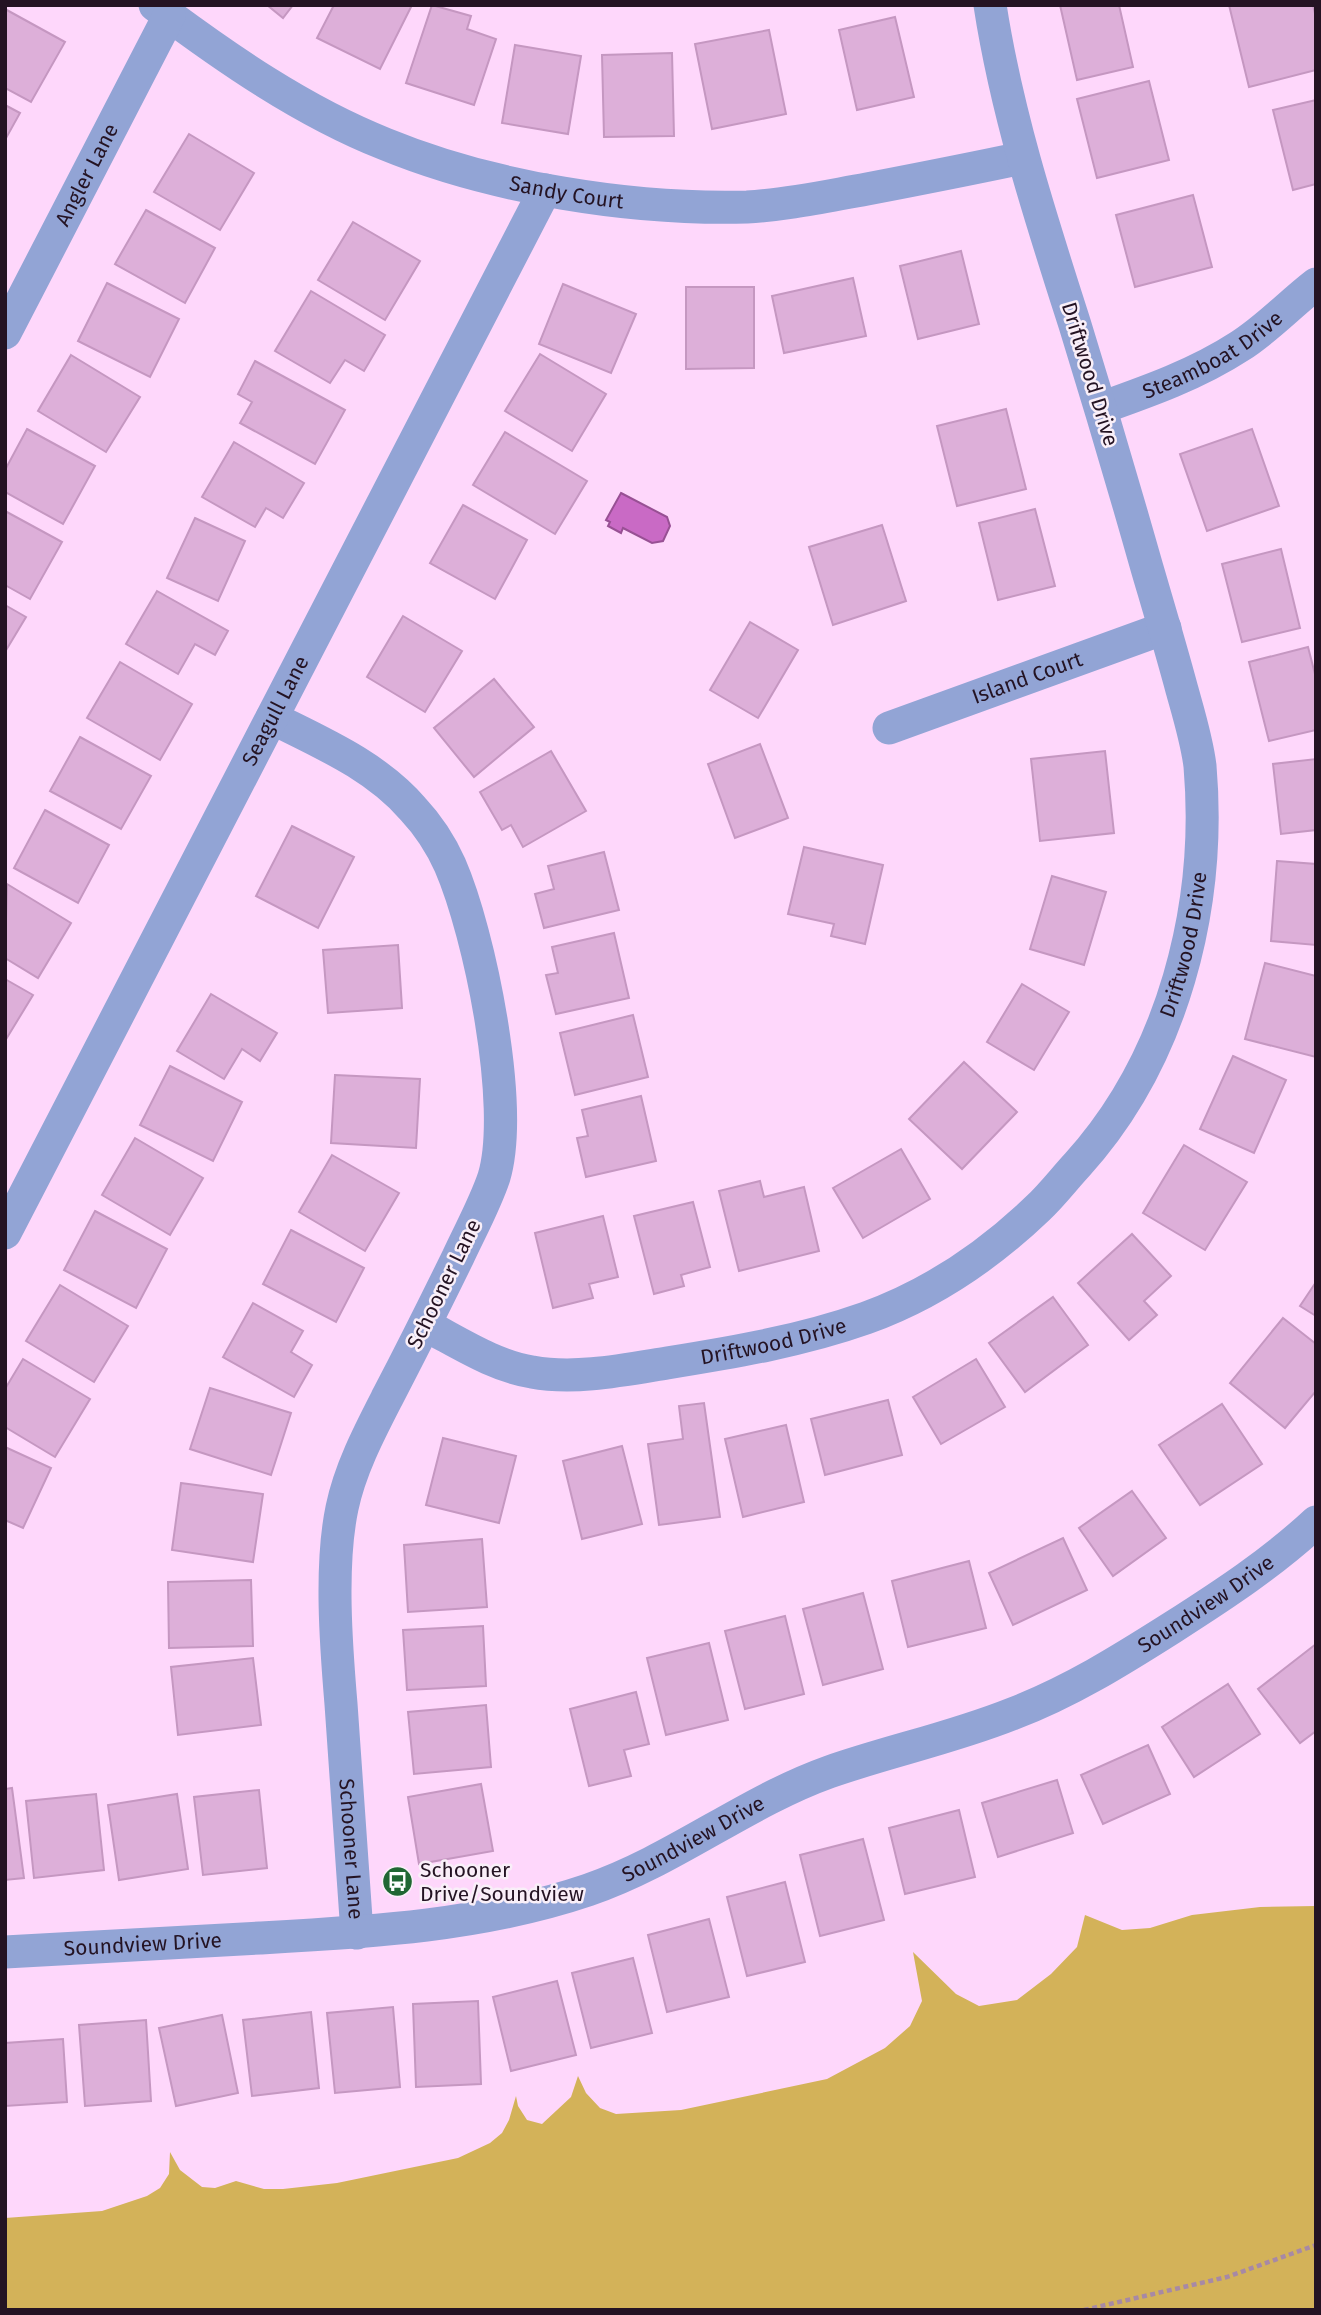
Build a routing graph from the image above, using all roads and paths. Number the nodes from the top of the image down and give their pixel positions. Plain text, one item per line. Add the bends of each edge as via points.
1 (990, 5) edge
2 (162, 11) edge
3 (1022, 158) junction
4 (545, 190) junction
5 (1316, 284) edge
6 (5, 334) edge
7 (1101, 408) junction
8 (1165, 628) junction
9 (272, 718) junction
10 (889, 728) dead end
11 (5, 1233) edge
12 (425, 1325) junction
13 (1316, 1522) edge
14 (357, 1933) junction
15 (5, 1952) edge
16 (1316, 2245) edge
17 (1084, 2310) edge

1 - 3 street, Driftwood Drive
2 - 4 street, Sandy Court via 272,86 354,130 434,163
2 - 6 street, Angler Lane
3 - 4 street, Sandy Court via 815,199 749,207 612,200
3 - 7 street, Driftwood Drive
4 - 9 street, Seagull Lane
5 - 7 street, Steamboat Drive via 1242,345 1209,365
7 - 8 street, Driftwood Drive
8 - 10 street, Island Court
8 - 12 street, Driftwood Drive via 1199,761 1202,836 1193,924 1172,1004 1140,1075 1098,1142 1039,1208 976,1259 924,1292 824,1333 760,1348 590,1373 537,1373 501,1363
9 - 11 street, Seagull Lane
9 - 12 street, Schooner Lane via 361,765 413,809 449,862 480,959 497,1078 498,1154 482,1206
12 - 14 street, Schooner Lane via 369,1434 349,1482 338,1531 338,1660
13 - 14 street, Soundview Drive via 1267,1564 1105,1670 1008,1716 823,1774 591,1889 447,1924
14 - 15 street, Soundview Drive
16 - 17 path via 1227,2277

